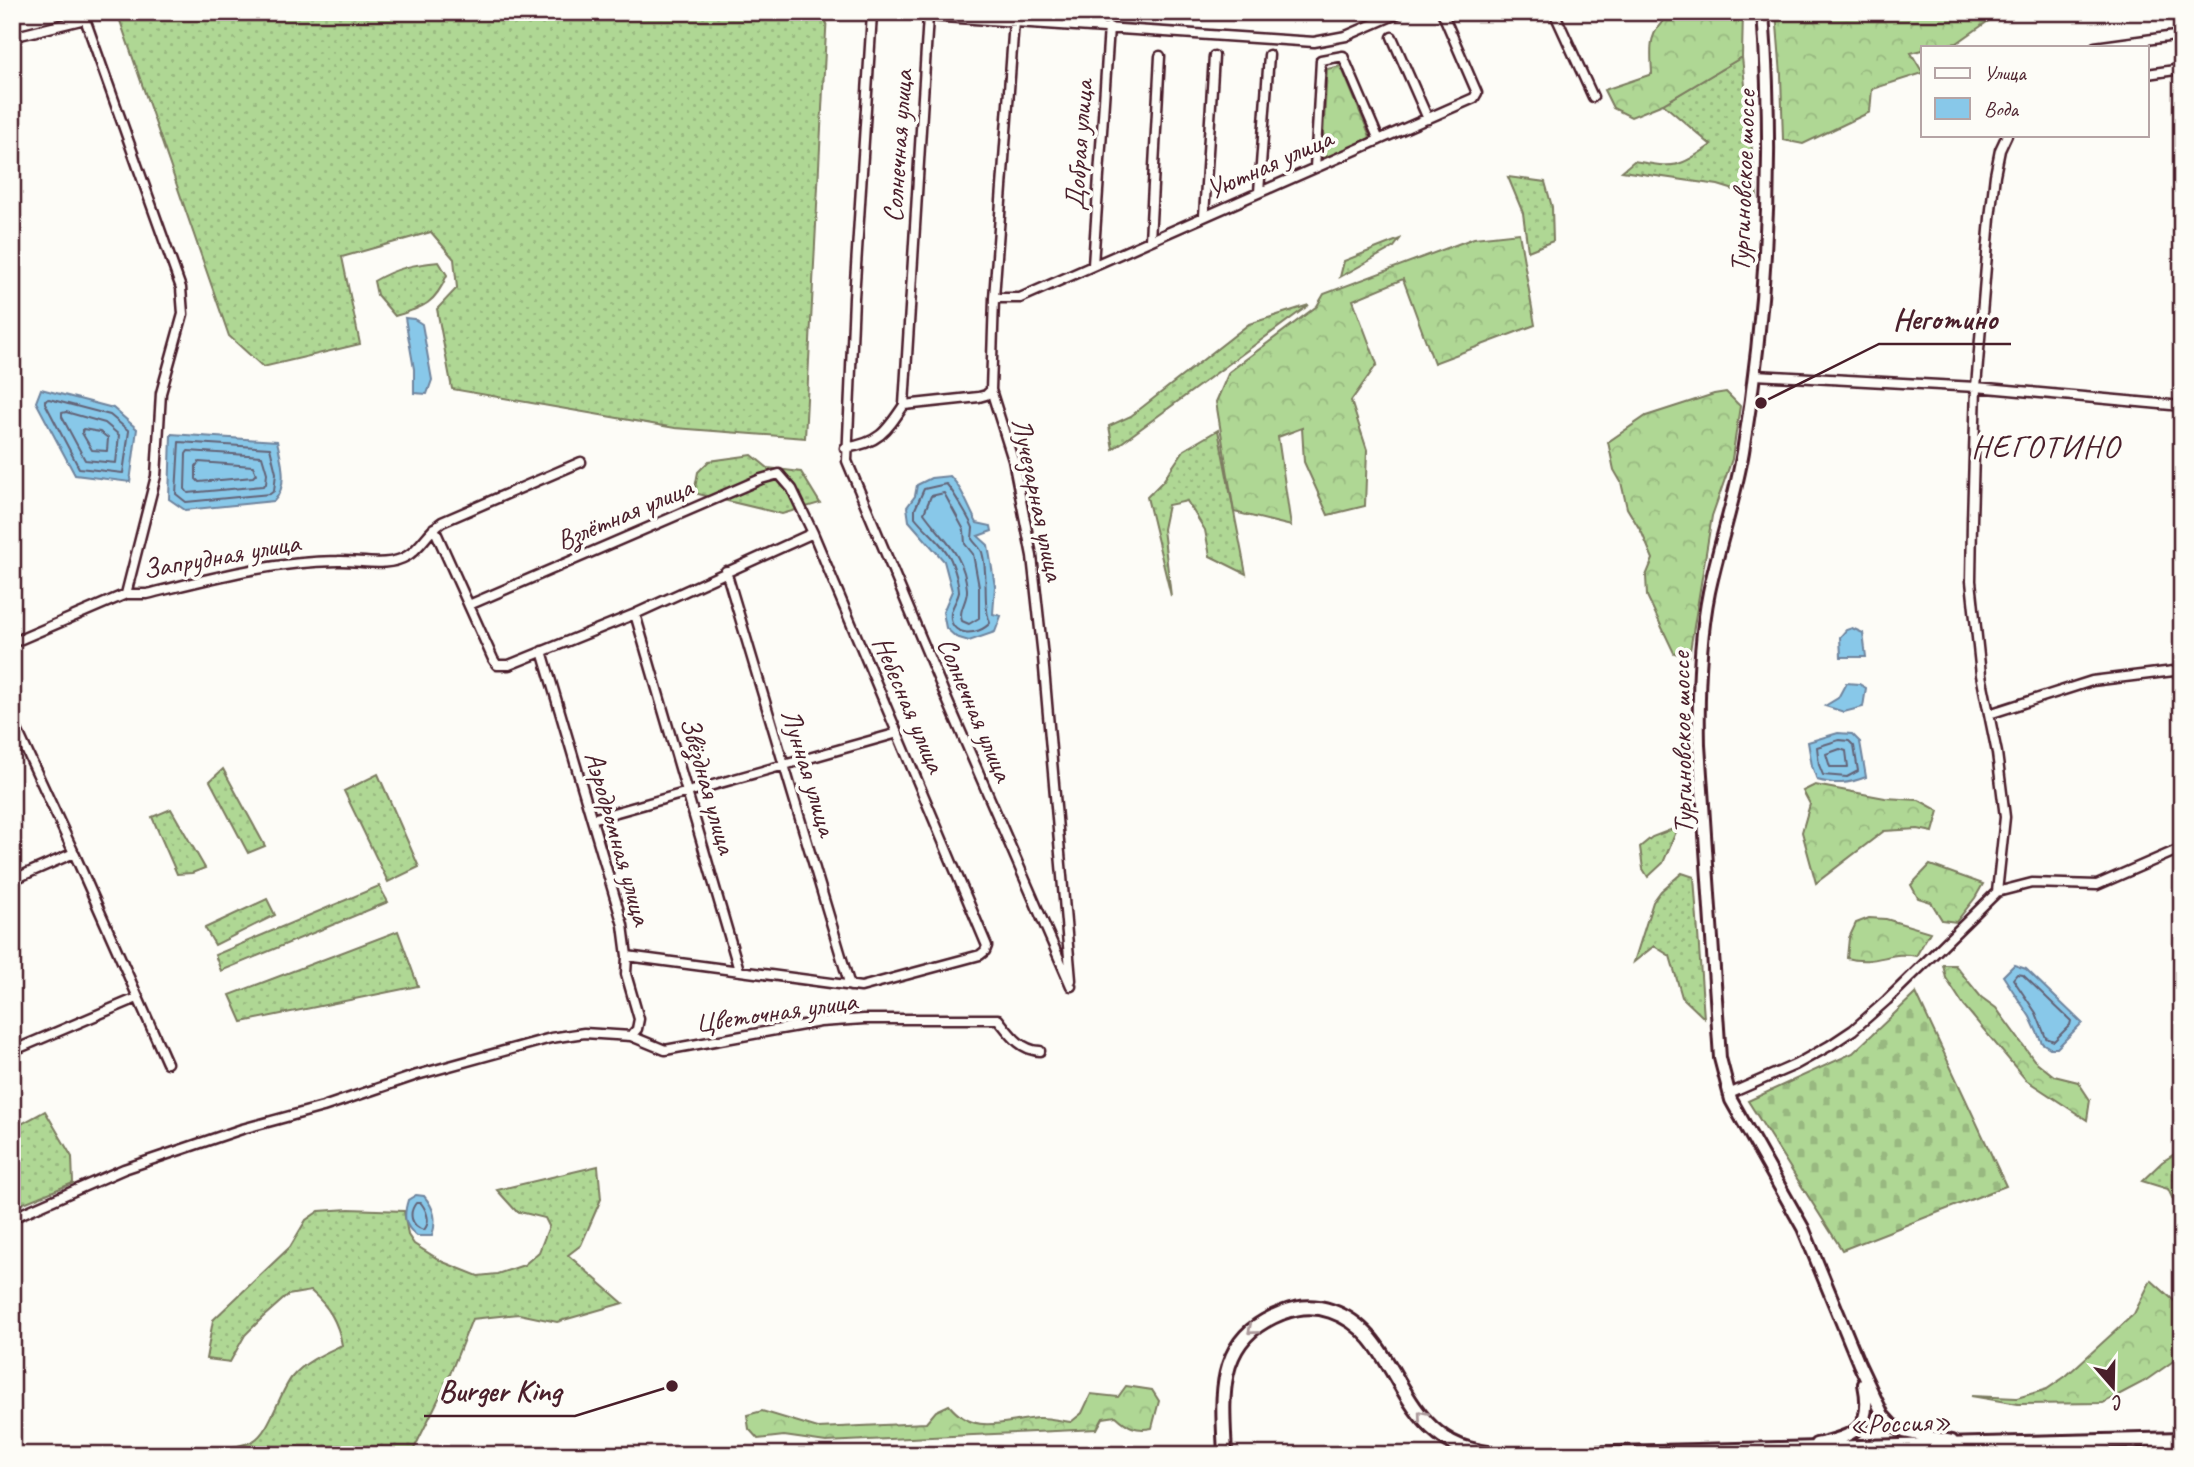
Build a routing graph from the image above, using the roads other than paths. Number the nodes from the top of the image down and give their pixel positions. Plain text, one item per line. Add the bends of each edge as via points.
1 (1401, 12) edge
2 (1442, 12) edge
3 (1554, 12) edge
4 (1763, 12) edge
5 (872, 13) edge
6 (86, 16) edge
7 (1013, 21) junction
8 (1109, 27) junction
9 (2182, 35) edge
10 (12, 37) edge
11 (1392, 37) dead end
12 (2102, 46) edge
13 (1269, 55) dead end
14 (1160, 56) dead end
15 (1214, 56) dead end
16 (2182, 69) edge
17 (2148, 74) edge
18 (1594, 97) dead end
19 (1428, 118) junction
20 (2007, 136) edge
21 (1379, 140) junction
22 (1315, 168) junction
23 (1259, 192) junction
24 (1204, 216) junction
25 (1150, 240) junction
26 (1093, 265) junction
27 (994, 298) junction
28 (1755, 375) junction
29 (1976, 387) junction
30 (991, 390) junction
31 (904, 405) junction
32 (2182, 406) edge
33 (845, 448) junction
34 (581, 462) dead end
35 (792, 489) joint
36 (433, 528) junction
37 (813, 534) junction
38 (726, 571) junction
39 (126, 594) junction
40 (469, 605) junction
41 (635, 614) junction
42 (12, 643) edge
43 (542, 652) junction
44 (2182, 670) edge
45 (1989, 714) junction
46 (12, 719) edge
47 (898, 733) junction
48 (783, 764) junction
49 (688, 792) junction
50 (592, 819) junction
51 (2182, 848) edge
52 (74, 853) junction
53 (12, 880) edge
54 (1997, 892) junction
55 (627, 956) junction
56 (739, 970) junction
57 (850, 986) junction
58 (1071, 986) joint
59 (137, 998) junction
60 (631, 1036) junction
61 (12, 1051) edge
62 (1040, 1051) dead end
63 (167, 1063) dead end
64 (1729, 1094) junction
65 (12, 1218) edge
66 (1859, 1364) junction
67 (2182, 1439) edge
68 (1968, 1444) junction
69 (1793, 1449) junction
70 (1225, 1455) edge
71 (1502, 1455) edge
72 (1535, 1455) edge

1 - 8 street via 1346,36 1322,41
2 - 19 street, Уютная улица via 1477,94
3 - 18 street
4 - 28 main road, Тургиновское шоссе via 1770,156
5 - 33 street, Солнечная улица
6 - 10 street
6 - 39 street via 181,288 183,314 161,393 156,475
7 - 8 street
7 - 27 street, Лучезарная улица
7 - 31 street, Солнечная улица via 928,16
8 - 26 street, Добрая улица
9 - 12 street
11 - 19 street
13 - 23 street
14 - 25 street
15 - 24 street
16 - 17 street
19 - 21 street, Уютная улица
20 - 29 street via 1995,175
21 - 22 street, Уютная улица
21 - 22 street via 1343,55 1321,60
22 - 23 street, Уютная улица
23 - 24 street, Уютная улица
24 - 25 street, Уютная улица
25 - 26 street, Уютная улица
26 - 27 street, Уютная улица via 1020,298
27 - 30 street, Лучезарная улица
28 - 29 street
28 - 64 main road, Тургиновское шоссе via 1742,457 1709,596 1699,699 1719,1044
29 - 32 street
29 - 45 street via 1971,581
30 - 31 street via 979,397
30 - 58 street, Лучезарная улица via 1013,460 1032,556
31 - 33 street via 878,439
33 - 58 street, Солнечная улица via 850,472
34 - 36 street
35 - 37 street, Небесная улица
35 - 40 street, Взлётная улица via 779,474 769,476
36 - 39 street, Запрудная улица via 407,557 389,562 276,564 147,594
36 - 40 street
37 - 38 street
37 - 47 street, Небесная улица
38 - 41 street
38 - 48 street, Лунная улица
39 - 42 street, Запрудная улица
40 - 43 street via 497,665
41 - 43 street
41 - 49 street, Звёздная улица
43 - 50 street, Аэродромная улица
44 - 45 street via 2092,681
45 - 54 street via 2005,817
46 - 52 street
47 - 48 street
47 - 57 street, Небесная улица via 987,946 980,955 861,988
48 - 49 street
48 - 57 street, Лунная улица
49 - 50 street
49 - 56 street, Звёздная улица
50 - 55 street, Аэродромная улица via 623,925
51 - 54 street via 2097,885 2032,883
52 - 53 street
52 - 59 street
54 - 64 street via 1853,1030 1795,1065
55 - 56 street
55 - 60 street, Аэродромная улица via 626,974 639,1019
56 - 57 street
59 - 61 street
59 - 63 street
60 - 62 street, Цветочная улица via 665,1050 820,1022 998,1019 1016,1041
60 - 65 street, Цветочная улица via 584,1033 551,1038 417,1076 124,1169
64 - 66 main road, Тургиновское шоссе via 1803,1228
66 - 68 main road, Тургиновское шоссе via 1883,1415 1896,1428
66 - 69 main road, Тургиновское шоссе via 1867,1401 1859,1426 1843,1438
67 - 68 main road, «Россия»
68 - 69 main road, «Россия»
69 - 72 main road, «Россия»
71 -> 70 main road via 1469,1451 1437,1432 1418,1411 1372,1339 1353,1321 1326,1309 1305,1307 1275,1315 1249,1331 1228,1363

